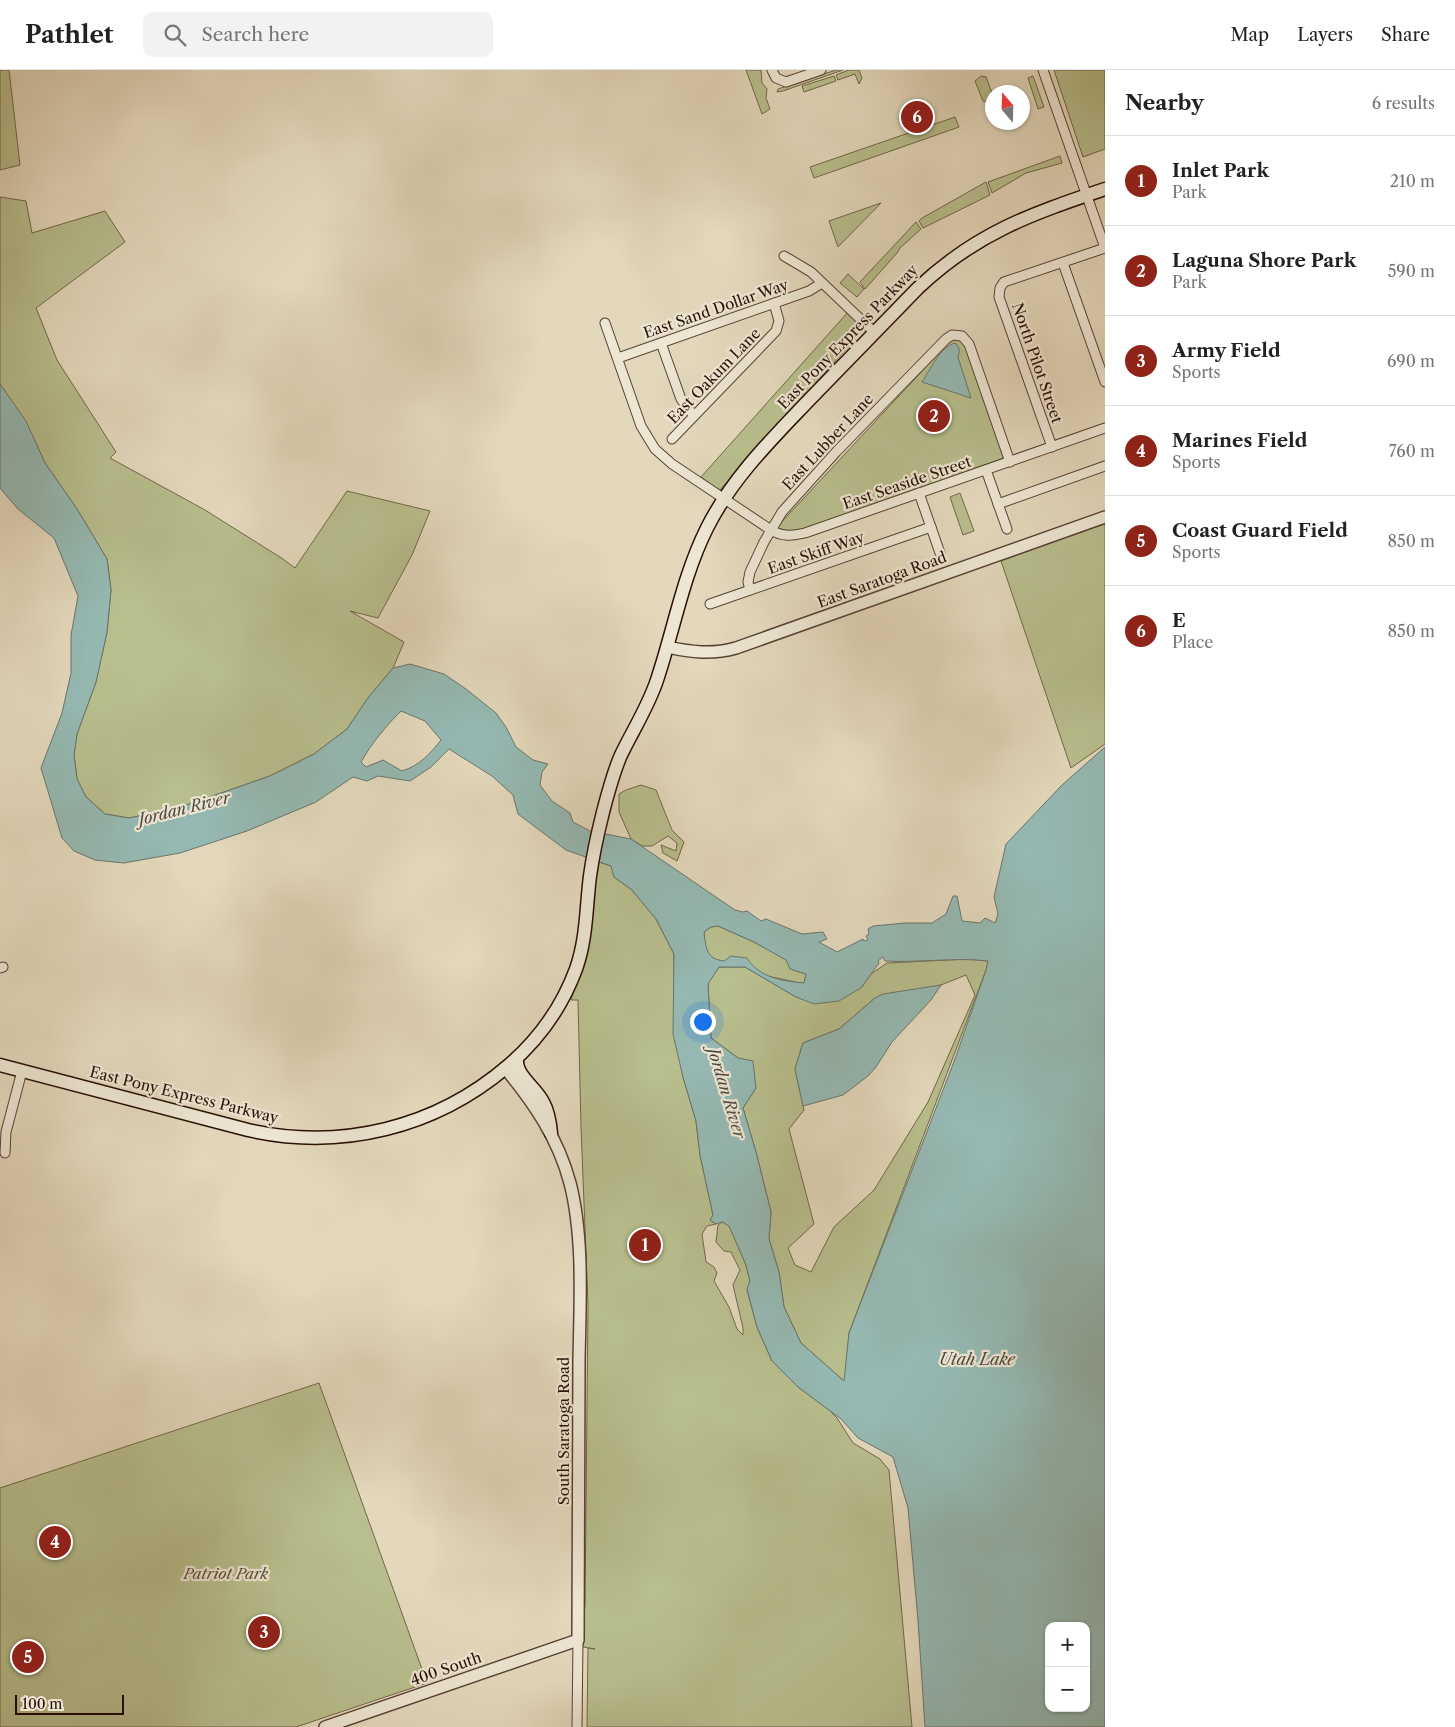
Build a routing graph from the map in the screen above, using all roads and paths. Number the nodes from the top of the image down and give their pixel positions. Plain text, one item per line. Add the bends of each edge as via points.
1 (821, 70) edge
2 (1043, 70) edge
3 (774, 74) edge
4 (1105, 189) edge
5 (1087, 195) junction
6 (1105, 248) edge
7 (784, 256) dead end
8 (1063, 263) junction
9 (822, 283) junction
10 (774, 303) junction
11 (605, 324) dead end
12 (875, 333) junction
13 (661, 343) junction
14 (618, 358) junction
15 (1105, 382) edge
16 (694, 416) junction
17 (1105, 428) edge
18 (672, 440) dead end
19 (1052, 447) junction
20 (1010, 462) junction
21 (1105, 466) edge
22 (986, 470) junction
23 (919, 493) junction
24 (724, 498) junction
25 (998, 504) junction
26 (1105, 518) edge
27 (931, 527) junction
28 (1007, 529) dead end
29 (770, 530) junction
30 (940, 553) dead end
31 (684, 585) junction
32 (750, 590) junction
33 (710, 604) dead end
34 (667, 647) junction
35 (639, 722) junction
36 (517, 1058) junction
37 (0, 1065) edge
38 (505, 1068) junction
39 (22, 1071) junction
40 (552, 1135) junction
41 (2, 1137) edge
42 (5, 1153) dead end
43 (578, 1640) junction
44 (325, 1727) edge
45 (577, 1727) edge

1 - 3 street via 789,81 782,81
2 - 5 street
4 - 5 main road, East Pony Express Parkway
5 - 6 street
5 - 12 main road, East Pony Express Parkway via 1021,219 968,248 930,277
6 - 8 street
7 - 9 street via 804,267
8 - 15 street
8 - 19 street, North Pilot Street via 1004,282 999,297
9 - 10 street, East Sand Dollar Way via 813,290
9 - 12 street
10 - 13 street, East Sand Dollar Way
10 - 16 street, East Oakum Lane via 779,321 776,331
11 - 14 street, East Seaside Street
12 - 24 main road, East Pony Express Parkway via 763,448
13 - 14 street, East Sand Dollar Way
13 - 16 street via 681,399
14 - 24 street, East Seaside Street via 641,426 651,443 672,464
16 - 18 street, East Oakum Lane
17 - 19 street, East Seaside Street
19 - 20 street, East Seaside Street
20 - 22 street, East Seaside Street
20 - 29 street, East Lubber Lane via 969,344 958,334 952,335 836,452
21 - 25 street
22 - 23 street, East Seaside Street
22 - 25 street
23 - 27 street
23 - 29 street, East Seaside Street via 805,533 785,536
24 - 29 street, East Seaside Street
24 - 31 main road, East Pony Express Parkway
25 - 28 street
26 - 34 street, East Saratoga Road via 736,648 703,653
27 - 30 street
27 - 32 street, East Skiff Way
29 - 32 street, East Lubber Lane via 748,575
31 - 34 main road, East Pony Express Parkway
31 - 35 main road, East Pony Express Parkway via 668,622
32 - 33 street, East Skiff Way
34 - 35 main road, East Pony Express Parkway via 652,695
35 - 36 main road, East Pony Express Parkway via 619,761 600,827 592,863 585,935 575,971 552,1017
36 - 38 main road, East Pony Express Parkway
36 - 40 main road via 518,1069 543,1102
37 - 39 main road, East Pony Express Parkway
38 - 39 main road, East Pony Express Parkway via 466,1097 418,1120 376,1132 322,1138 254,1132
38 - 40 street, South Saratoga Road via 530,1099
39 - 41 street
40 - 43 street, South Saratoga Road via 570,1182 578,1239
41 - 42 street
43 - 44 street, 400 South
43 - 45 street, South Saratoga Road

